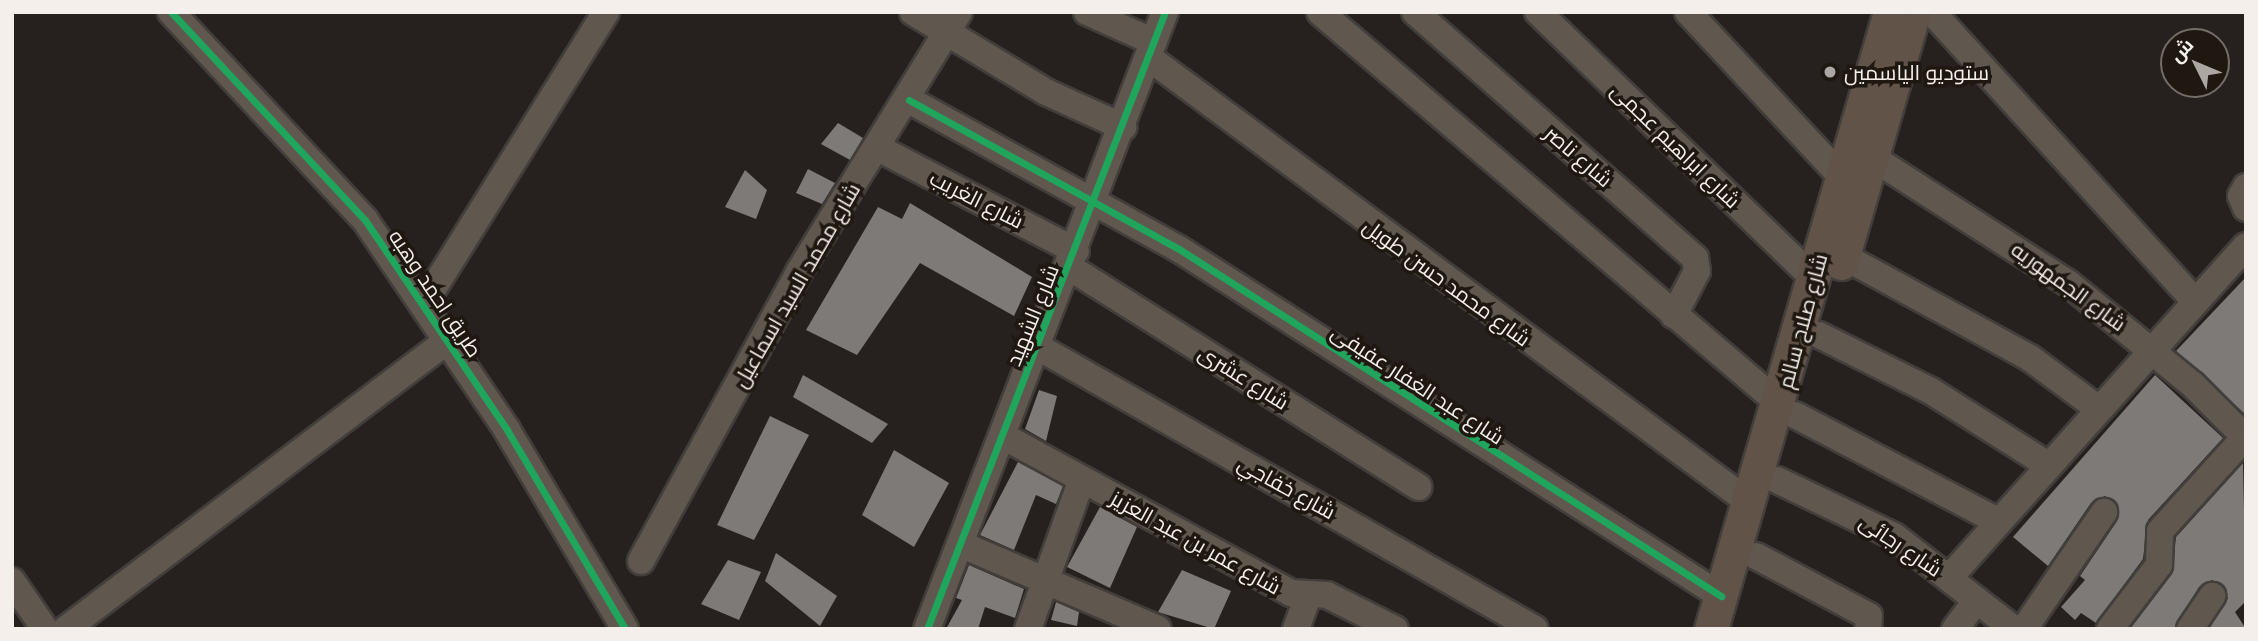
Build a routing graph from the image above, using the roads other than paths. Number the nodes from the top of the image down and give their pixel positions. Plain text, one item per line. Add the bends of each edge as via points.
1 (171, 12) edge
2 (606, 12) edge
3 (913, 12) edge
4 (1087, 12) edge
5 (1165, 12) edge
6 (1320, 12) edge
7 (1415, 12) edge
8 (1538, 12) edge
9 (1688, 12) edge
10 (1890, 12) edge
11 (1914, 12) edge
12 (1932, 12) edge
13 (953, 22) edge
14 (1151, 50) junction
15 (909, 100) junction
16 (1123, 127) junction
17 (878, 148) junction
18 (1874, 158) junction
19 (1842, 177) junction
20 (2246, 187) edge
21 (1095, 201) junction
22 (2246, 208) edge
23 (2246, 246) edge
24 (1843, 256) junction
25 (1073, 259) junction
26 (1814, 278) junction
27 (2194, 300) junction
28 (423, 305) junction
29 (1674, 315) junction
30 (1819, 335) junction
31 (447, 341) junction
32 (1038, 347) junction
33 (2150, 347) junction
34 (2096, 407) junction
35 (1787, 409) junction
36 (1003, 436) junction
37 (2245, 437) edge
38 (2045, 463) junction
39 (1082, 480) junction
40 (1777, 480) junction
41 (1419, 487) dead end
42 (1749, 502) junction
43 (2104, 512) dead end
44 (1996, 520) junction
45 (960, 544) junction
46 (1756, 555) junction
47 (640, 561) dead end
48 (1949, 578) junction
49 (1046, 579) junction
50 (15, 592) edge
51 (1308, 594) junction
52 (1721, 596) junction
53 (2212, 596) dead end
54 (1977, 600) junction
55 (1032, 627) edge
56 (46, 629) edge
57 (66, 629) edge
58 (625, 629) edge
59 (927, 629) edge
60 (1158, 629) edge
61 (1296, 629) edge
62 (1395, 629) edge
63 (1535, 629) edge
64 (1711, 629) edge
65 (1735, 629) edge
66 (1868, 629) edge
67 (1955, 629) edge
68 (2014, 629) edge
69 (2024, 629) edge
70 (2110, 629) edge
71 (2190, 629) edge

1 - 28 street, طريق احمد وهبه via 331,177
2 - 28 street
3 - 13 street
4 - 14 street, شارع محمد حسن طويل
5 - 14 street, شارع الشهيد
6 - 29 street
7 - 29 street, شارع ناصر via 1695,258 1697,271
8 - 26 street, شارع ابراهيم عجمى
9 - 19 street
10 - 19 main road, شارع صلاح سالم
11 - 18 main road, شارع صلاح سالم
12 - 27 street
13 - 15 street, شارع محمد السيد اسماعيل
13 - 16 street via 1046,92
14 - 16 street, شارع الشهيد
14 - 42 street, شارع محمد حسن طويل
15 - 17 street, شارع محمد السيد اسماعيل
15 - 21 street, شارع عبد الغفار عفيفى
16 - 21 street, شارع الشهيد
17 - 25 street, شارع الغريب
17 - 47 street, شارع محمد السيد اسماعيل via 799,272
18 - 24 main road, شارع صلاح سالم
18 - 33 street, شارع الجمهوريه via 2029,256
19 - 26 main road, شارع صلاح سالم
20 - 22 street via 2241,196
21 - 25 street, شارع الشهيد
21 - 52 street, شارع عبد الغفار عفيفى
23 - 27 street
24 - 30 main road, شارع صلاح سالم
24 - 34 street via 2030,358
25 - 32 street, شارع الشهيد
25 - 41 street, شارع عشرى
26 - 35 main road, شارع صلاح سالم
27 - 33 street
28 - 31 street, طريق احمد وهبه
29 - 35 street
30 - 35 main road, شارع صلاح سالم
30 - 38 street via 1931,391
31 - 57 street
31 - 58 street, طريق احمد وهبه via 508,430
32 - 36 street, شارع الشهيد
32 - 63 street, شارع خفاجي
33 - 34 street
33 - 37 street, شارع الجمهوريه
34 - 38 street
35 - 40 main road, شارع صلاح سالم
35 - 42 main road, شارع صلاح سالم
35 - 44 street
36 - 39 street, شارع عمر بن عبد العزيز
36 - 45 street, شارع الشهيد
37 - 70 street via 2160,531 2159,565
38 - 44 street
39 - 49 street
39 - 51 street, شارع عمر بن عبد العزيز via 1291,593
40 - 46 main road, شارع صلاح سالم
40 - 48 street, شارع رجائى via 1878,526
42 - 52 main road, شارع صلاح سالم
43 - 69 street
44 - 48 street
45 - 49 street
45 - 59 street, شارع الشهيد
46 - 65 main road, شارع صلاح سالم
46 - 66 street via 1869,616
48 - 54 street, شارع رجائى
49 - 55 street
49 - 60 street
50 - 56 street
51 - 61 street
51 - 62 street, شارع عمر بن عبد العزيز via 1327,595
52 - 64 main road, شارع صلاح سالم
53 - 71 street
54 - 67 street
54 - 68 street, شارع رجائى

